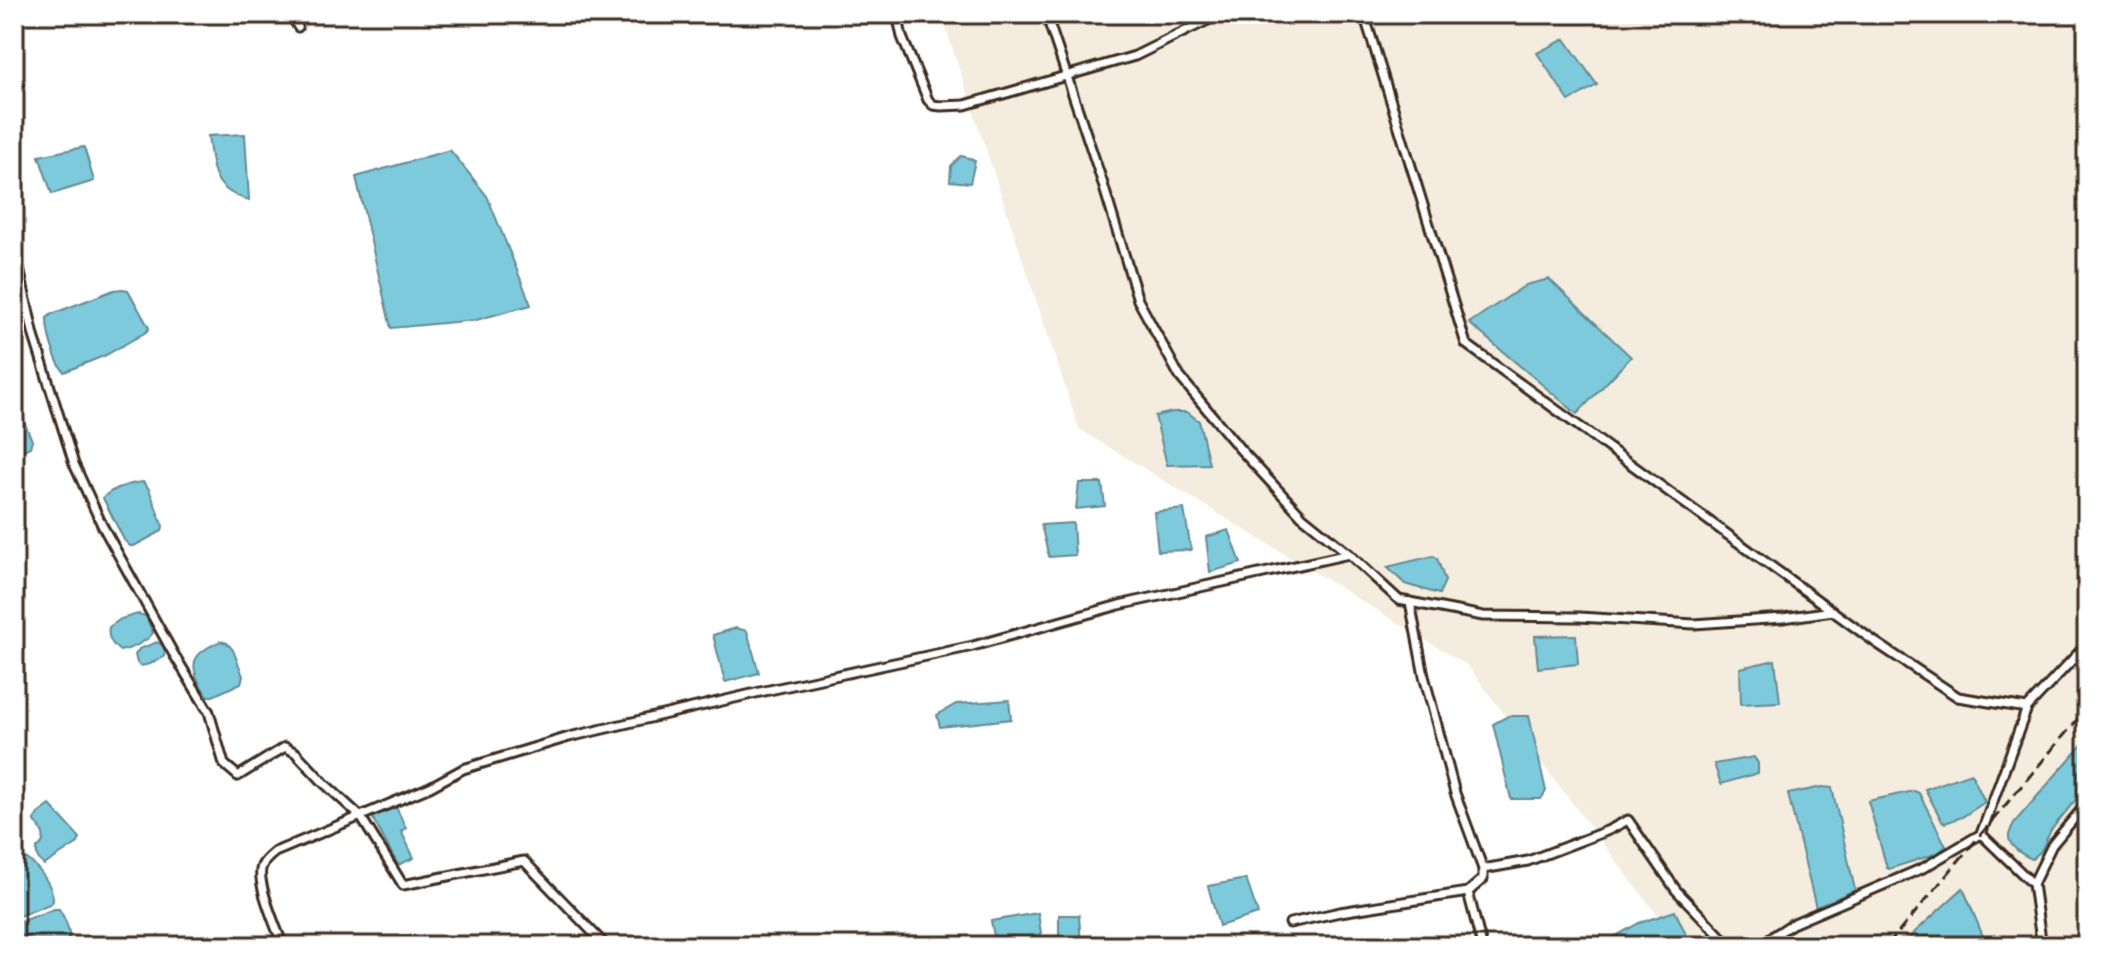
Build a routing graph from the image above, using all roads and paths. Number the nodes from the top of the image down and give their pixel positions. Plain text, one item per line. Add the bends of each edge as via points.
1 (291, 14) edge
2 (897, 14) edge
3 (1046, 14) edge
4 (1220, 14) edge
5 (1364, 14) edge
6 (298, 27) dead end
7 (1067, 75) junction
8 (14, 261) edge
9 (1349, 554) junction
10 (1410, 602) junction
11 (1833, 611) junction
12 (2087, 644) edge
13 (2027, 708) junction
14 (2087, 803) edge
15 (361, 817) junction
16 (1981, 834) junction
17 (1483, 869) junction
18 (2033, 884) junction
19 (1468, 892) junction
20 (1290, 923) dead end
21 (283, 946) edge
22 (606, 946) edge
23 (1482, 946) edge
24 (1730, 946) edge
25 (1758, 946) edge
26 (2044, 946) edge

1 - 6 street
2 - 7 street via 933,105 965,105
3 - 7 street
4 - 7 street via 1135,56
5 - 11 street via 1466,344
7 - 9 street via 1138,300 1180,377 1302,516
8 - 15 street via 74,464 102,525 209,712 224,764 238,776 285,747
9 - 10 street via 1399,600
9 - 15 street via 569,737 463,769
10 - 11 street via 1483,616 1694,624
10 - 17 street via 1455,793
11 - 13 street via 1958,697
12 - 13 street
13 - 16 street
14 - 18 street via 2052,845
15 - 21 street via 275,852 262,864 267,904
15 - 22 street via 403,885 524,861
16 - 18 street
16 - 25 street via 1923,868 1792,924
17 - 19 street via 1483,879
17 - 24 street via 1528,861 1628,820 1676,890
18 - 26 street
19 - 20 street
19 - 23 street

